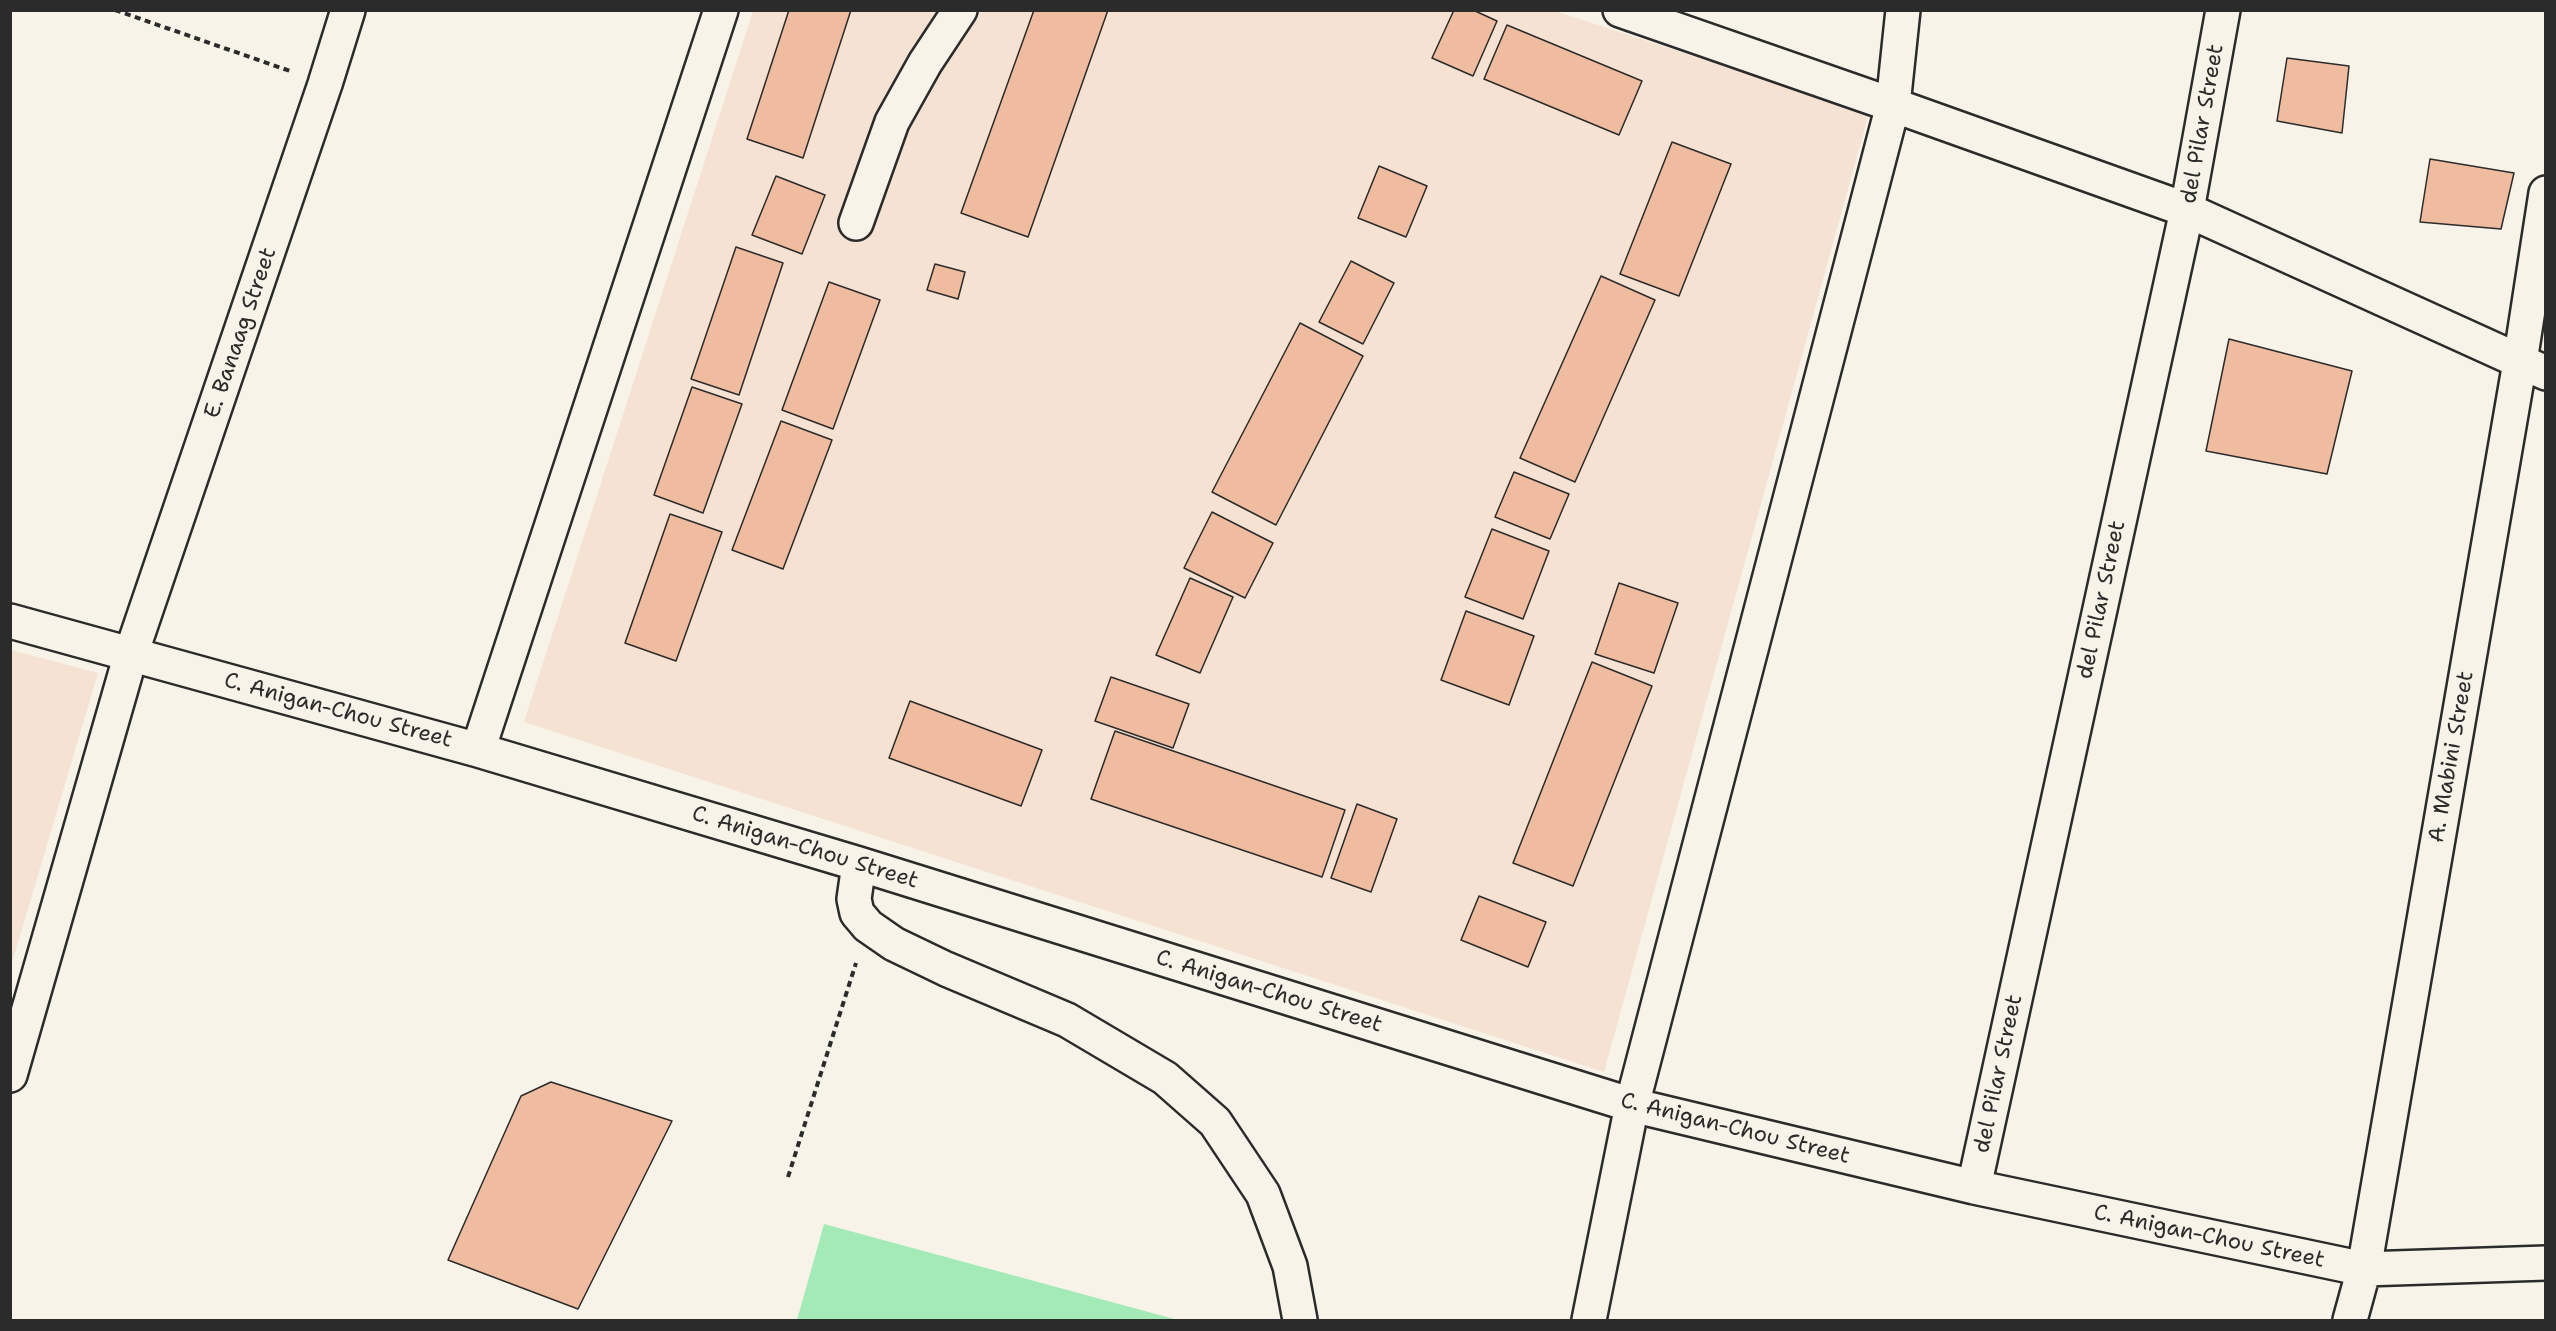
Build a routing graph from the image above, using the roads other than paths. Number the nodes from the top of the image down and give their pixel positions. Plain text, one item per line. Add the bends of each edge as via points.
1 (348, 10) edge
2 (721, 10) edge
3 (960, 10) edge
4 (1620, 10) edge
5 (1903, 10) edge
6 (2223, 10) edge
7 (1893, 105) junction
8 (2546, 193) edge
9 (2187, 210) junction
10 (856, 223) dead end
11 (2533, 368) edge
12 (10, 621) edge
13 (131, 654) junction
14 (478, 750) junction
15 (859, 864) junction
16 (10, 1075) edge
17 (1632, 1105) junction
18 (1974, 1187) junction
19 (2546, 1263) edge
20 (2364, 1269) junction
21 (1300, 1320) edge
22 (1589, 1320) edge
23 (2350, 1320) edge

1 - 13 street, E. Banaag Street
2 - 14 street
3 - 10 street via 892,123
4 - 7 street
5 - 7 street
6 - 9 street, del Pilar Street
7 - 9 street
7 - 17 street
8 - 11 street, A. Mabini Street
9 - 11 street
9 - 18 street, del Pilar Street
11 - 20 street, A. Mabini Street
12 - 13 street, C. Anigan-Chou Street
13 - 14 street, C. Anigan-Chou Street
13 - 16 street, E. Banaag Street
14 - 15 street, C. Anigan-Chou Street
15 - 17 street, C. Anigan-Chou Street
15 - 21 street via 854,899 857,913 868,926 894,944 946,969 1067,1020 1165,1078 1215,1122 1263,1194 1290,1266
17 - 18 street, C. Anigan-Chou Street
17 - 22 street
18 - 20 street, C. Anigan-Chou Street
19 - 20 street, C. Anigan-Chou Street
20 - 23 street, A. Mabini Street

